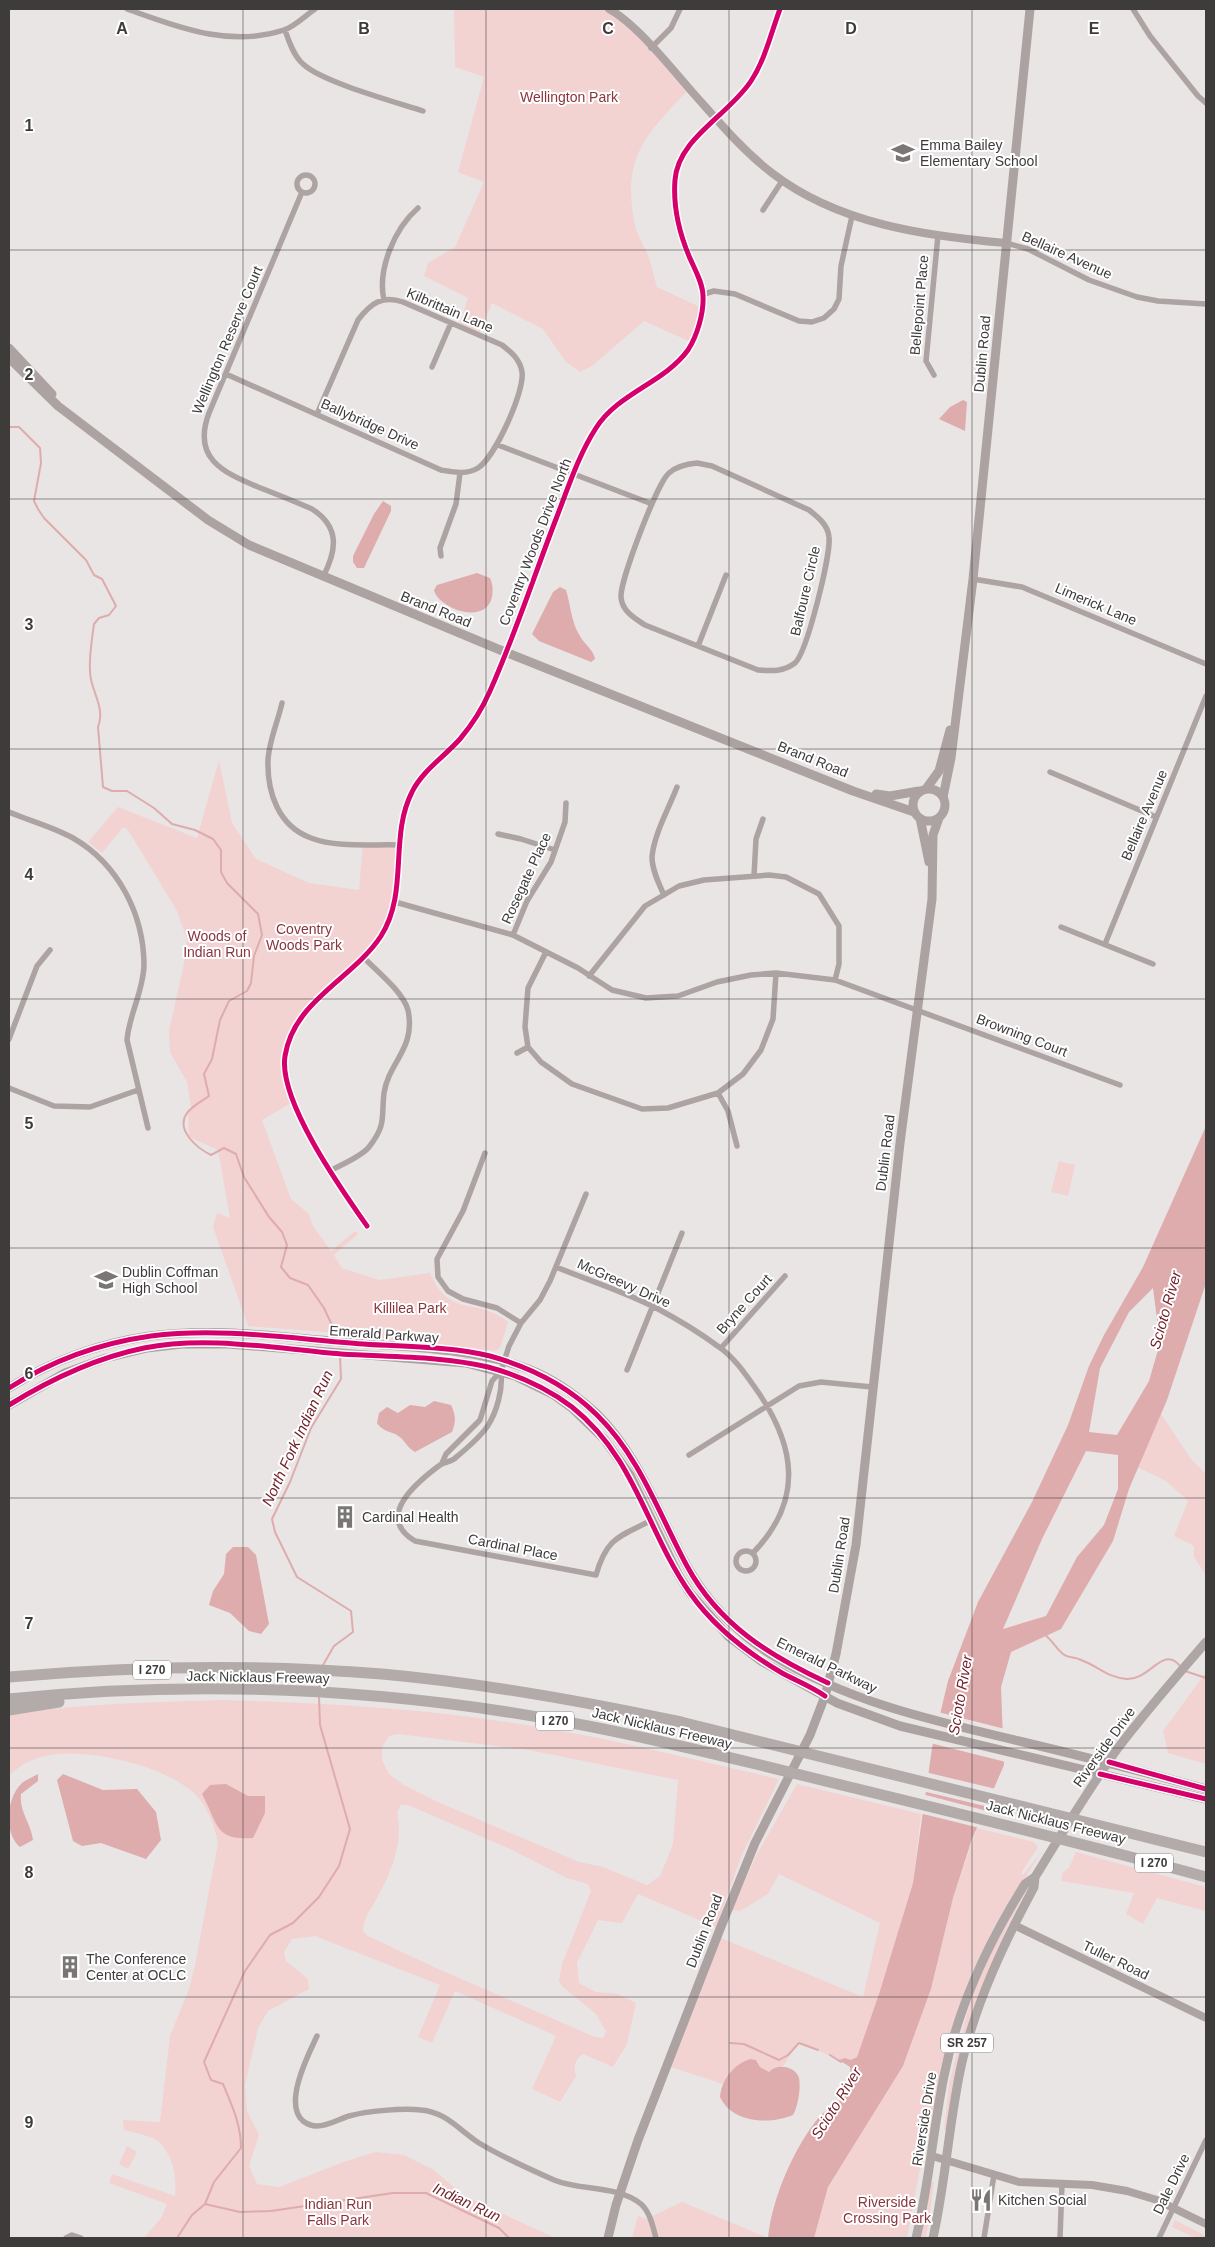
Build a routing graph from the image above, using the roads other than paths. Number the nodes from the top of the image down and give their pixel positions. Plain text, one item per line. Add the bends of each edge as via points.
1 (128, 9) edge
2 (315, 9) edge
3 (609, 9) edge
4 (680, 9) edge
5 (780, 9) edge
6 (1030, 9) edge
7 (1134, 9) edge
8 (285, 30) junction
9 (652, 48) junction
10 (1206, 103) edge
11 (423, 111) dead end
12 (716, 120) junction
13 (782, 181) junction
14 (302, 192) dead end
15 (418, 208) dead end
16 (763, 210) dead end
17 (852, 216) junction
18 (938, 235) junction
19 (1006, 243) junction
20 (704, 294) junction
21 (384, 300) junction
22 (1206, 304) edge
23 (451, 323) junction
24 (9, 348) edge
25 (9, 358) edge
26 (432, 367) dead end
27 (226, 374) junction
28 (934, 375) dead end
29 (67, 412) junction
30 (317, 414) junction
31 (498, 445) junction
32 (460, 473) junction
33 (573, 474) junction
34 (652, 504) junction
35 (441, 556) dead end
36 (726, 575) dead end
37 (323, 577) junction
38 (973, 579) junction
39 (698, 646) junction
40 (505, 652) junction
41 (1206, 664) edge
42 (1206, 696) edge
43 (958, 701) junction
44 (282, 704) dead end
45 (1050, 772) dead end
46 (677, 787) dead end
47 (923, 790) junction
48 (853, 791) junction
49 (944, 797) junction
50 (566, 803) dead end
51 (9, 812) edge
52 (917, 815) junction
53 (1156, 817) junction
54 (940, 818) junction
55 (763, 819) dead end
56 (498, 834) dead end
57 (400, 845) junction
58 (555, 850) junction
59 (754, 876) junction
60 (933, 880) junction
61 (664, 895) junction
62 (395, 902) junction
63 (1061, 927) dead end
64 (514, 935) junction
65 (1105, 944) junction
66 (50, 950) dead end
67 (546, 952) junction
68 (364, 958) junction
69 (1153, 964) dead end
70 (776, 973) junction
71 (589, 976) junction
72 (835, 980) junction
73 (916, 1008) junction
74 (9, 1038) edge
75 (528, 1047) junction
76 (517, 1053) dead end
77 (1120, 1085) dead end
78 (9, 1088) edge
79 (138, 1090) junction
80 (718, 1093) junction
81 (148, 1128) dead end
82 (737, 1146) dead end
83 (484, 1153) dead end
84 (330, 1171) junction
85 (586, 1194) dead end
86 (367, 1226) dead end
87 (682, 1233) dead end
88 (556, 1267) junction
89 (786, 1276) dead end
90 (652, 1306) junction
91 (520, 1323) junction
92 (721, 1348) junction
93 (504, 1361) junction
94 (627, 1370) dead end
95 (501, 1371) junction
96 (872, 1387) junction
97 (9, 1388) edge
98 (9, 1405) edge
99 (767, 1405) junction
100 (690, 1455) dead end
101 (442, 1464) junction
102 (652, 1520) junction
103 (753, 1553) dead end
104 (1206, 1642) edge
105 (9, 1677) edge
106 (828, 1683) junction
107 (96, 1694) junction
108 (825, 1696) junction
109 (9, 1699) edge
110 (9, 1710) edge
111 (1109, 1762) junction
112 (1100, 1774) junction
113 (1206, 1789) edge
114 (1206, 1799) edge
115 (1206, 1852) edge
116 (1035, 1876) junction
117 (1206, 1877) edge
118 (1014, 1925) junction
119 (1206, 2018) edge
120 (317, 2036) dead end
121 (1206, 2140) edge
122 (932, 2156) junction
123 (946, 2160) junction
124 (994, 2175) junction
125 (1062, 2184) junction
126 (619, 2195) junction
127 (1173, 2208) junction
128 (1206, 2224) edge
129 (66, 2238) edge
130 (81, 2238) edge
131 (608, 2238) edge
132 (656, 2238) edge
133 (916, 2238) edge
134 (933, 2238) edge
135 (984, 2238) edge
136 (1060, 2238) edge
137 (1159, 2238) edge

1 - 8 street via 189,31 237,38
2 - 8 street
3 - 9 street via 632,26
4 - 9 street via 671,28
5 - 12 street, Coventry Woods Drive North via 751,81
6 - 19 main road, Dublin Road
7 - 10 street via 1150,36
8 - 11 street via 290,45 303,64 323,77
9 - 12 street
12 - 13 street
12 - 20 street, Coventry Woods Drive North via 691,142 680,158 675,177 675,209 683,242
13 - 16 street
13 - 17 street
14 - 27 street, Wellington Reserve Court
15 - 21 street via 404,220 386,259 381,289
17 - 18 street
17 - 20 street via 841,266 840,299 824,318 812,322 799,321 735,294 714,291
18 - 19 street
18 - 28 street, Bellepoint Place via 926,361
19 - 22 street, Bellaire Avenue via 1028,249 1089,280 1137,297
19 - 38 main road, Dublin Road
20 - 33 street, Coventry Woods Drive North via 700,323 688,350 668,370 627,398 598,424
21 - 23 street, Kilbrittain Lane via 403,302
21 - 30 street, Kilbrittain Lane via 368,306 358,320
23 - 26 street
23 - 31 street, Kilbrittain Lane via 502,345 515,356 522,372 520,389
24 - 29 main road, Brand Road
25 - 29 main road, Brand Road
27 - 30 street, Ballybridge Drive
27 - 37 street, Wellington Reserve Court via 204,427 208,455 225,473 320,514 329,525 334,547 332,560
29 - 37 main road, Brand Road via 227,533
30 - 32 street, Ballybridge Drive via 441,470
31 - 32 street via 478,468
31 - 33 street
32 - 35 street via 456,504 440,548
33 - 34 street
33 - 40 street, Coventry Woods Drive North
34 - 39 street, Balfoure Circle via 624,580 621,598 629,615 645,625
34 - 39 street, Balfoure Circle via 669,473 682,465 697,463 712,466 809,510 822,520 829,535 829,551 805,645 795,662 778,672 758,670
36 - 39 street
37 - 40 main road, Brand Road
38 - 41 street, Limerick Lane via 1022,587
38 - 43 main road, Dublin Road
40 - 48 main road, Brand Road
40 - 57 street, Coventry Woods Drive North via 489,695 462,736 413,789 402,817
42 - 53 street, Bellaire Avenue
43 - 47 main road, Dublin Road via 939,771
43 - 49 main road, Dublin Road
44 - 57 street via 268,758 270,792 283,818 311,838 336,843
45 - 53 street
46 - 61 street via 652,858
47 - 48 main road, Brand Road via 890,796
47 - 49 main road via 936,790
47 - 52 main road via 914,798
48 - 52 main road, Brand Road
49 - 54 main road via 946,806
50 - 58 street, Rosegate Place via 565,822
51 - 79 street via 86,846 105,864 131,902 141,931 144,966 127,1040
52 - 54 main road via 930,821
52 - 60 main road, Dublin Road
53 - 65 street, Bellaire Avenue
54 - 60 main road, Dublin Road via 932,835
55 - 59 street via 756,839
56 - 58 street
57 - 62 street, Coventry Woods Drive North
58 - 64 street, Rosegate Place via 527,901
59 - 61 street via 704,880 679,886
59 - 72 street via 786,877 819,894 839,926 839,964
60 - 73 main road, Dublin Road
61 - 71 street via 645,906
62 - 64 street, Browning Court
62 - 68 street, Coventry Woods Drive North via 382,934
63 - 65 street
64 - 67 street, Browning Court
65 - 69 street
66 - 74 street via 38,966
67 - 71 street, Browning Court
67 - 75 street via 528,988 525,1027
68 - 84 street, Coventry Woods Drive North via 311,1005 293,1032 286,1051 284,1070 293,1102
68 - 84 street via 394,987 407,1008 410,1033 384,1093 385,1106 378,1133 368,1148
70 - 71 street, Browning Court via 716,982 678,996 646,998 612,990
70 - 72 street, Browning Court
70 - 80 street via 773,1019 761,1050 743,1074
72 - 73 street, Browning Court
73 - 77 street, Browning Court
73 - 96 main road, Dublin Road
75 - 76 street
75 - 80 street via 548,1068 572,1084 642,1108 668,1108
78 - 79 street via 54,1106 81,1107 90,1107
79 - 81 street
80 - 82 street via 728,1111
83 - 91 street via 463,1212 437,1259 438,1277 448,1291 463,1299 497,1308
84 - 86 street, Coventry Woods Drive North
85 - 88 street
87 - 90 street
88 - 90 street, McGreevy Drive
88 - 91 street via 540,1300
89 - 92 street, Bryne Court
90 - 92 street, McGreevy Drive
90 - 94 street
91 - 93 street
92 - 99 street, McGreevy Drive via 744,1372
93 - 95 street
93 - 97 main road, Emerald Parkway via 468,1352 192,1333 114,1343 57,1362
93 - 106 main road, Emerald Parkway via 532,1370 554,1382 595,1413 612,1430 639,1468 688,1568 713,1603 753,1642 791,1666
95 - 98 main road, Emerald Parkway via 466,1363 228,1344 182,1344 106,1358 65,1373
95 - 101 street, Cardinal Place via 492,1381 480,1420 446,1454
95 - 101 street, Cardinal Place via 503,1384 488,1426 452,1460
95 - 102 main road, Emerald Parkway via 541,1387 589,1422 619,1458
96 - 99 street via 813,1382 793,1389
96 - 106 main road, Dublin Road via 856,1545
99 - 100 street
99 - 103 street, McGreevy Drive via 785,1441 789,1471 777,1523
101 - 102 street, Cardinal Place via 400,1503 400,1528 415,1541 596,1575 605,1549 616,1538
102 - 108 main road, Emerald Parkway via 690,1593 729,1637 762,1661
104 - 111 main road, Riverside Drive / SR 257
105 - 115 highway, Jack Nicklaus Freeway / I 270 via 119,1670 296,1669 437,1680 587,1702 767,1743
106 - 108 main road, Dublin Road
106 - 111 main road, Emerald Parkway via 863,1699 920,1718
107 - 109 highway, Jack Nicklaus Freeway / I 270
107 - 110 highway
107 - 117 highway, Jack Nicklaus Freeway / I 270 via 246,1688 351,1694 485,1709 588,1726 756,1764
108 - 112 main road, Emerald Parkway via 858,1712 915,1730
108 - 126 main road, Dublin Road via 802,1755 746,1864
111 - 112 main road, Riverside Drive / SR 257
111 - 113 main road, Emerald Parkway
112 - 114 main road, Emerald Parkway
112 - 116 main road, Riverside Drive / SR 257
116 - 118 main road, Riverside Drive / SR 257 via 1034,1887
116 - 122 main road, Riverside Drive / SR 257 via 1025,1884 1006,1915 982,1959 968,1994 944,2077
118 - 119 street, Tuller Road
118 - 123 main road, Riverside Drive / SR 257 via 970,2031 956,2092
120 - 126 street via 304,2066 295,2100 299,2117 308,2124 318,2126 356,2114 423,2110 448,2119 487,2147 552,2179 570,2186
121 - 127 street, Dale Drive
122 - 123 street
122 - 133 main road, Riverside Drive / SR 257
123 - 124 street
123 - 134 main road, Riverside Drive / SR 257
124 - 125 street via 1025,2183
124 - 135 street
125 - 127 street via 1120,2189
125 - 136 street
126 - 131 main road, Dublin Road
126 - 132 street via 636,2201 644,2208
127 - 128 street
127 - 137 street, Dale Drive
129 - 130 street via 72,2235

